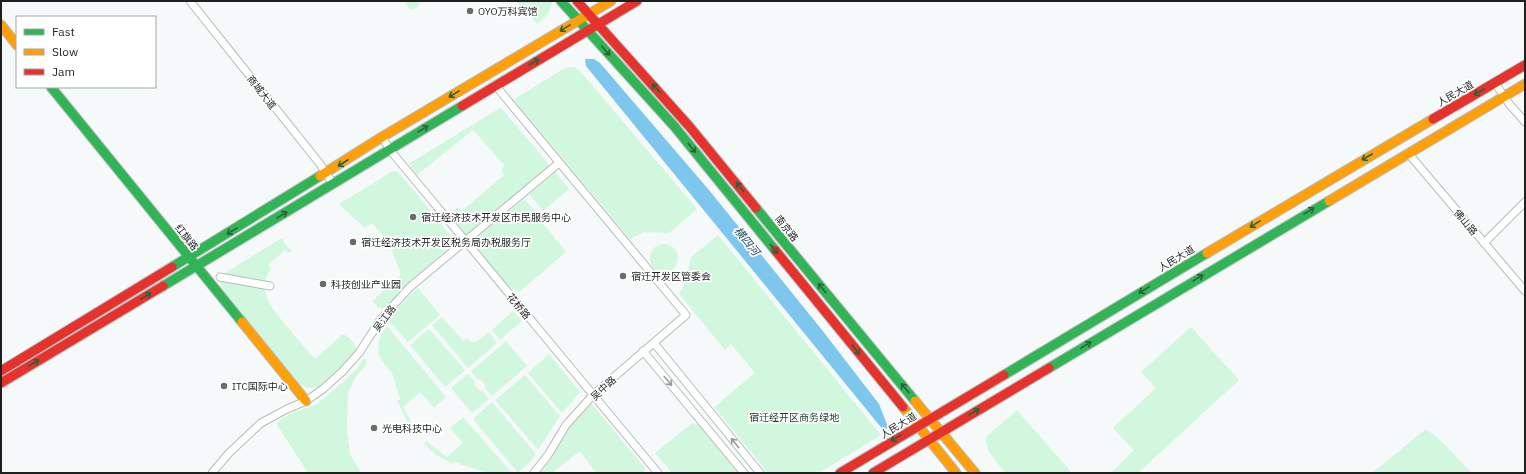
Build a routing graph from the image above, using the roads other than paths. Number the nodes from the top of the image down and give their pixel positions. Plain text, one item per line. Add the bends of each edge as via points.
1 (190, 1) edge
2 (561, 1) edge
3 (577, 1) edge
4 (611, 1) edge
5 (637, 1) edge
6 (589, 14) junction
7 (578, 20) junction
8 (598, 24) junction
9 (1, 25) edge
10 (588, 30) junction
11 (16, 44) edge
12 (1525, 65) edge
13 (1495, 83) junction
14 (1525, 84) edge
15 (495, 85) junction
16 (52, 88) edge
17 (1504, 96) junction
18 (1525, 122) edge
19 (382, 137) junction
20 (390, 150) junction
21 (1408, 153) junction
22 (559, 163) junction
23 (326, 173) junction
24 (333, 184) junction
25 (1525, 202) edge
26 (466, 242) junction
27 (1484, 243) junction
28 (189, 258) junction
29 (196, 266) junction
30 (220, 277) dead end
31 (270, 286) dead end
32 (1525, 291) edge
33 (654, 343) junction
34 (643, 351) junction
35 (1, 371) edge
36 (1, 383) edge
37 (593, 395) junction
38 (306, 401) junction
39 (930, 418) junction
40 (917, 426) junction
41 (941, 432) junction
42 (928, 439) junction
43 (212, 473) edge
44 (534, 473) edge
45 (658, 473) edge
46 (744, 473) edge
47 (760, 473) edge
48 (840, 473) edge
49 (873, 473) edge
50 (956, 473) edge
51 (975, 473) edge

1 - 23 street, 商城大道
2 - 7 main road
3 - 6 main road, 南京路
4 - 6 main road
5 - 8 main road
6 - 7 main road
6 - 8 main road, 南京路
7 - 10 main road
7 -> 19 main road
8 - 10 main road
39 -> 8 main road, 南京路 via 689,126
9 - 11 main road
15 -> 10 main road
10 -> 40 main road via 674,126
12 - 13 main road, 人民大道
13 - 17 street
13 -> 39 main road, 人民大道
14 - 17 main road
20 -> 15 main road
15 - 22 street
16 - 28 main road, 红旗路
17 - 18 street
17 - 21 main road
19 - 20 street, 花桥路
19 -> 23 main road
20 - 24 main road
20 - 26 street, 花桥路
21 - 27 street, 佛山路
41 -> 21 main road
22 - 26 street, 吴江路
22 - 33 street, 吴中路 via 686,316
23 - 24 street, 商城大道
23 -> 28 main road
29 -> 24 main road
25 - 27 street
26 - 37 street, 花桥路
26 - 38 street, 吴江路 via 410,287 381,320 359,353 342,372
27 - 32 street, 佛山路
28 - 29 main road, 红旗路
28 - 35 main road
36 -> 29 main road
29 - 38 main road, 红旗路
30 - 31 street
33 - 34 street, 吴中路
47 -> 33 street
34 - 37 street, 吴中路
34 -> 46 street
37 - 44 street, 吴中路 via 566,425
37 - 45 street, 花桥路
38 - 43 street, 吴江路 via 261,424 229,452
39 - 40 main road, 人民大道
39 - 41 main road, 南京路
40 - 42 main road
40 -> 48 main road, 人民大道
41 - 42 main road
41 - 51 main road, 南京路
42 - 49 main road
42 - 50 main road

